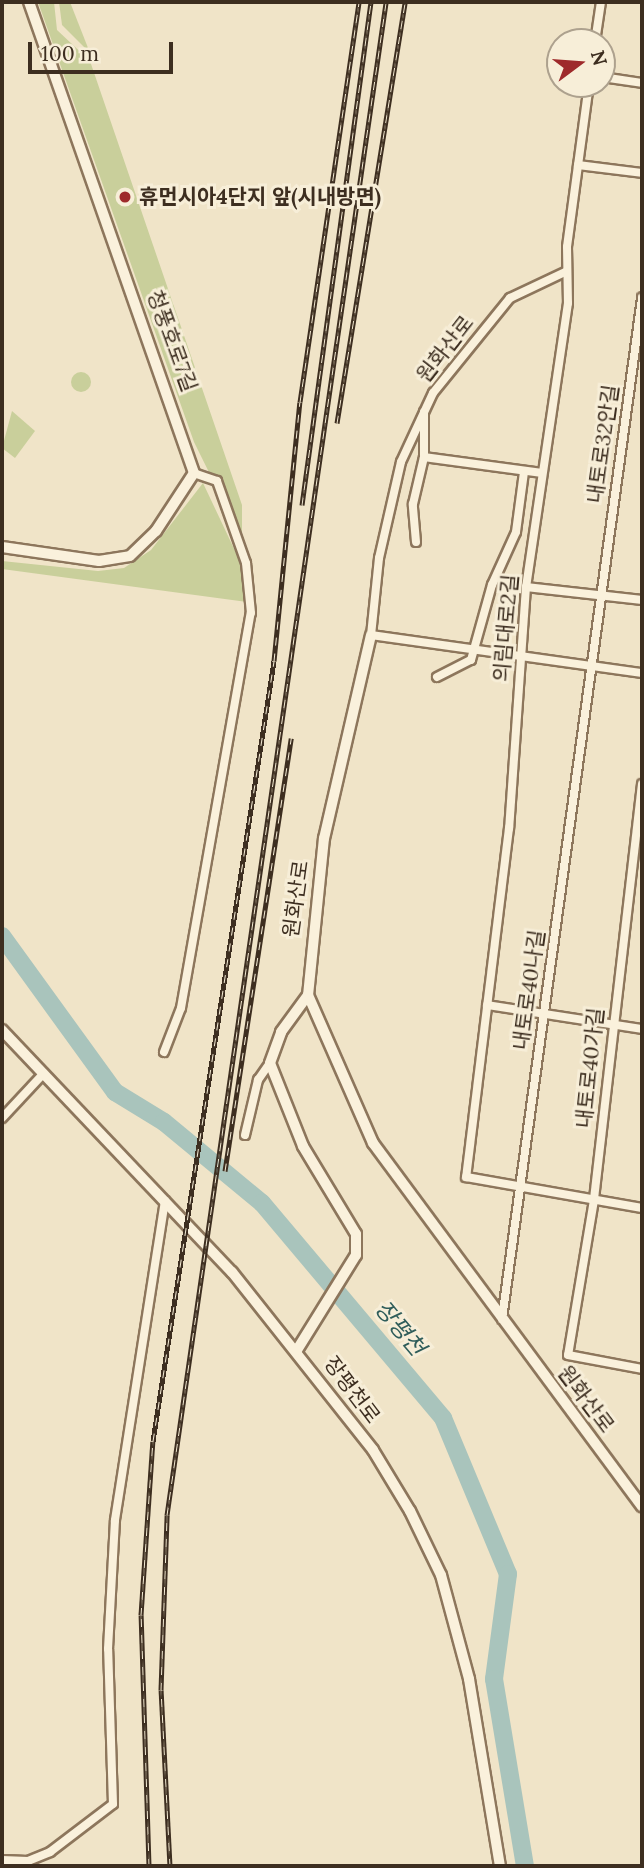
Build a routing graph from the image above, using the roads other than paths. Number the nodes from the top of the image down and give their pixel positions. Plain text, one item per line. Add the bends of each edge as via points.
1 (29, 2) edge
2 (601, 2) edge
3 (597, 28) edge
4 (616, 79) edge
5 (642, 83) edge
6 (587, 98) edge
7 (578, 165) junction
8 (642, 173) edge
9 (565, 272) junction
10 (642, 298) edge
11 (424, 412) junction
12 (424, 457) junction
13 (524, 472) junction
14 (194, 473) junction
15 (542, 473) junction
16 (416, 542) dead end
17 (2, 547) edge
18 (526, 587) junction
19 (602, 595) junction
20 (642, 600) edge
21 (371, 635) junction
22 (475, 651) junction
23 (519, 657) junction
24 (592, 667) junction
25 (642, 673) edge
26 (438, 677) dead end
27 (642, 784) edge
28 (308, 995) junction
29 (487, 1005) junction
30 (543, 1013) junction
31 (611, 1024) junction
32 (642, 1029) edge
33 (2, 1030) edge
34 (164, 1052) dead end
35 (271, 1063) junction
36 (43, 1074) junction
37 (2, 1118) edge
38 (245, 1135) dead end
39 (520, 1185) junction
40 (594, 1200) junction
41 (164, 1201) junction
42 (642, 1208) edge
43 (502, 1319) junction
44 (297, 1350) junction
45 (642, 1369) edge
46 (642, 1506) edge
47 (2, 1860) edge
48 (500, 1866) edge

1 - 14 street, 청풍호로7길
2 - 3 street
4 - 5 street
6 - 7 street, 의림대로2길
7 - 8 street
7 - 9 street, 의림대로2길
9 - 11 street, 원화산로 via 510,298
9 - 15 street, 의림대로2길 via 568,303
10 - 19 street, 내토로32안길
11 - 12 street
11 - 21 street, 원화산로 via 401,462 379,558
12 - 13 street
12 - 16 street via 413,504
13 - 15 street
13 - 22 street via 516,532 495,577
14 - 17 street via 156,531 130,556 99,561
14 - 34 street via 217,481 246,562 251,613 181,1008
15 - 18 street, 의림대로2길
18 - 19 street
18 - 23 street, 의림대로2길
19 - 20 street
19 - 24 street, 내토로32안길
21 - 22 street
21 - 28 main road, 원화산로 via 324,838
22 - 23 street
22 - 26 street via 467,665
23 - 24 street
23 - 29 street, 의림대로2길 via 509,828
24 - 25 street
24 - 30 street, 내토로40나길
27 - 31 street, 내토로40가길
28 - 35 street via 281,1032
28 - 43 main road, 원화산로 via 373,1143
29 - 30 street
29 - 39 street, 의림대로2길 via 466,1178
30 - 31 street
30 - 39 street, 내토로40나길
31 - 32 street
31 - 40 street, 내토로40가길
33 - 36 street, 장평천로
35 - 38 street via 258,1080
35 - 44 street via 303,1146 356,1234 351,1262
36 - 37 street
36 - 41 street, 장평천로
39 - 40 street
39 - 43 street, 내토로40나길
40 - 42 street
40 - 45 street, 내토로40가길 via 568,1355
41 - 44 street, 장평천로
41 - 47 street via 113,1544 108,1649 113,1804 50,1852 28,1861
43 - 46 main road, 원화산로
44 - 48 street, 장평천로 via 373,1450 441,1576 469,1679

